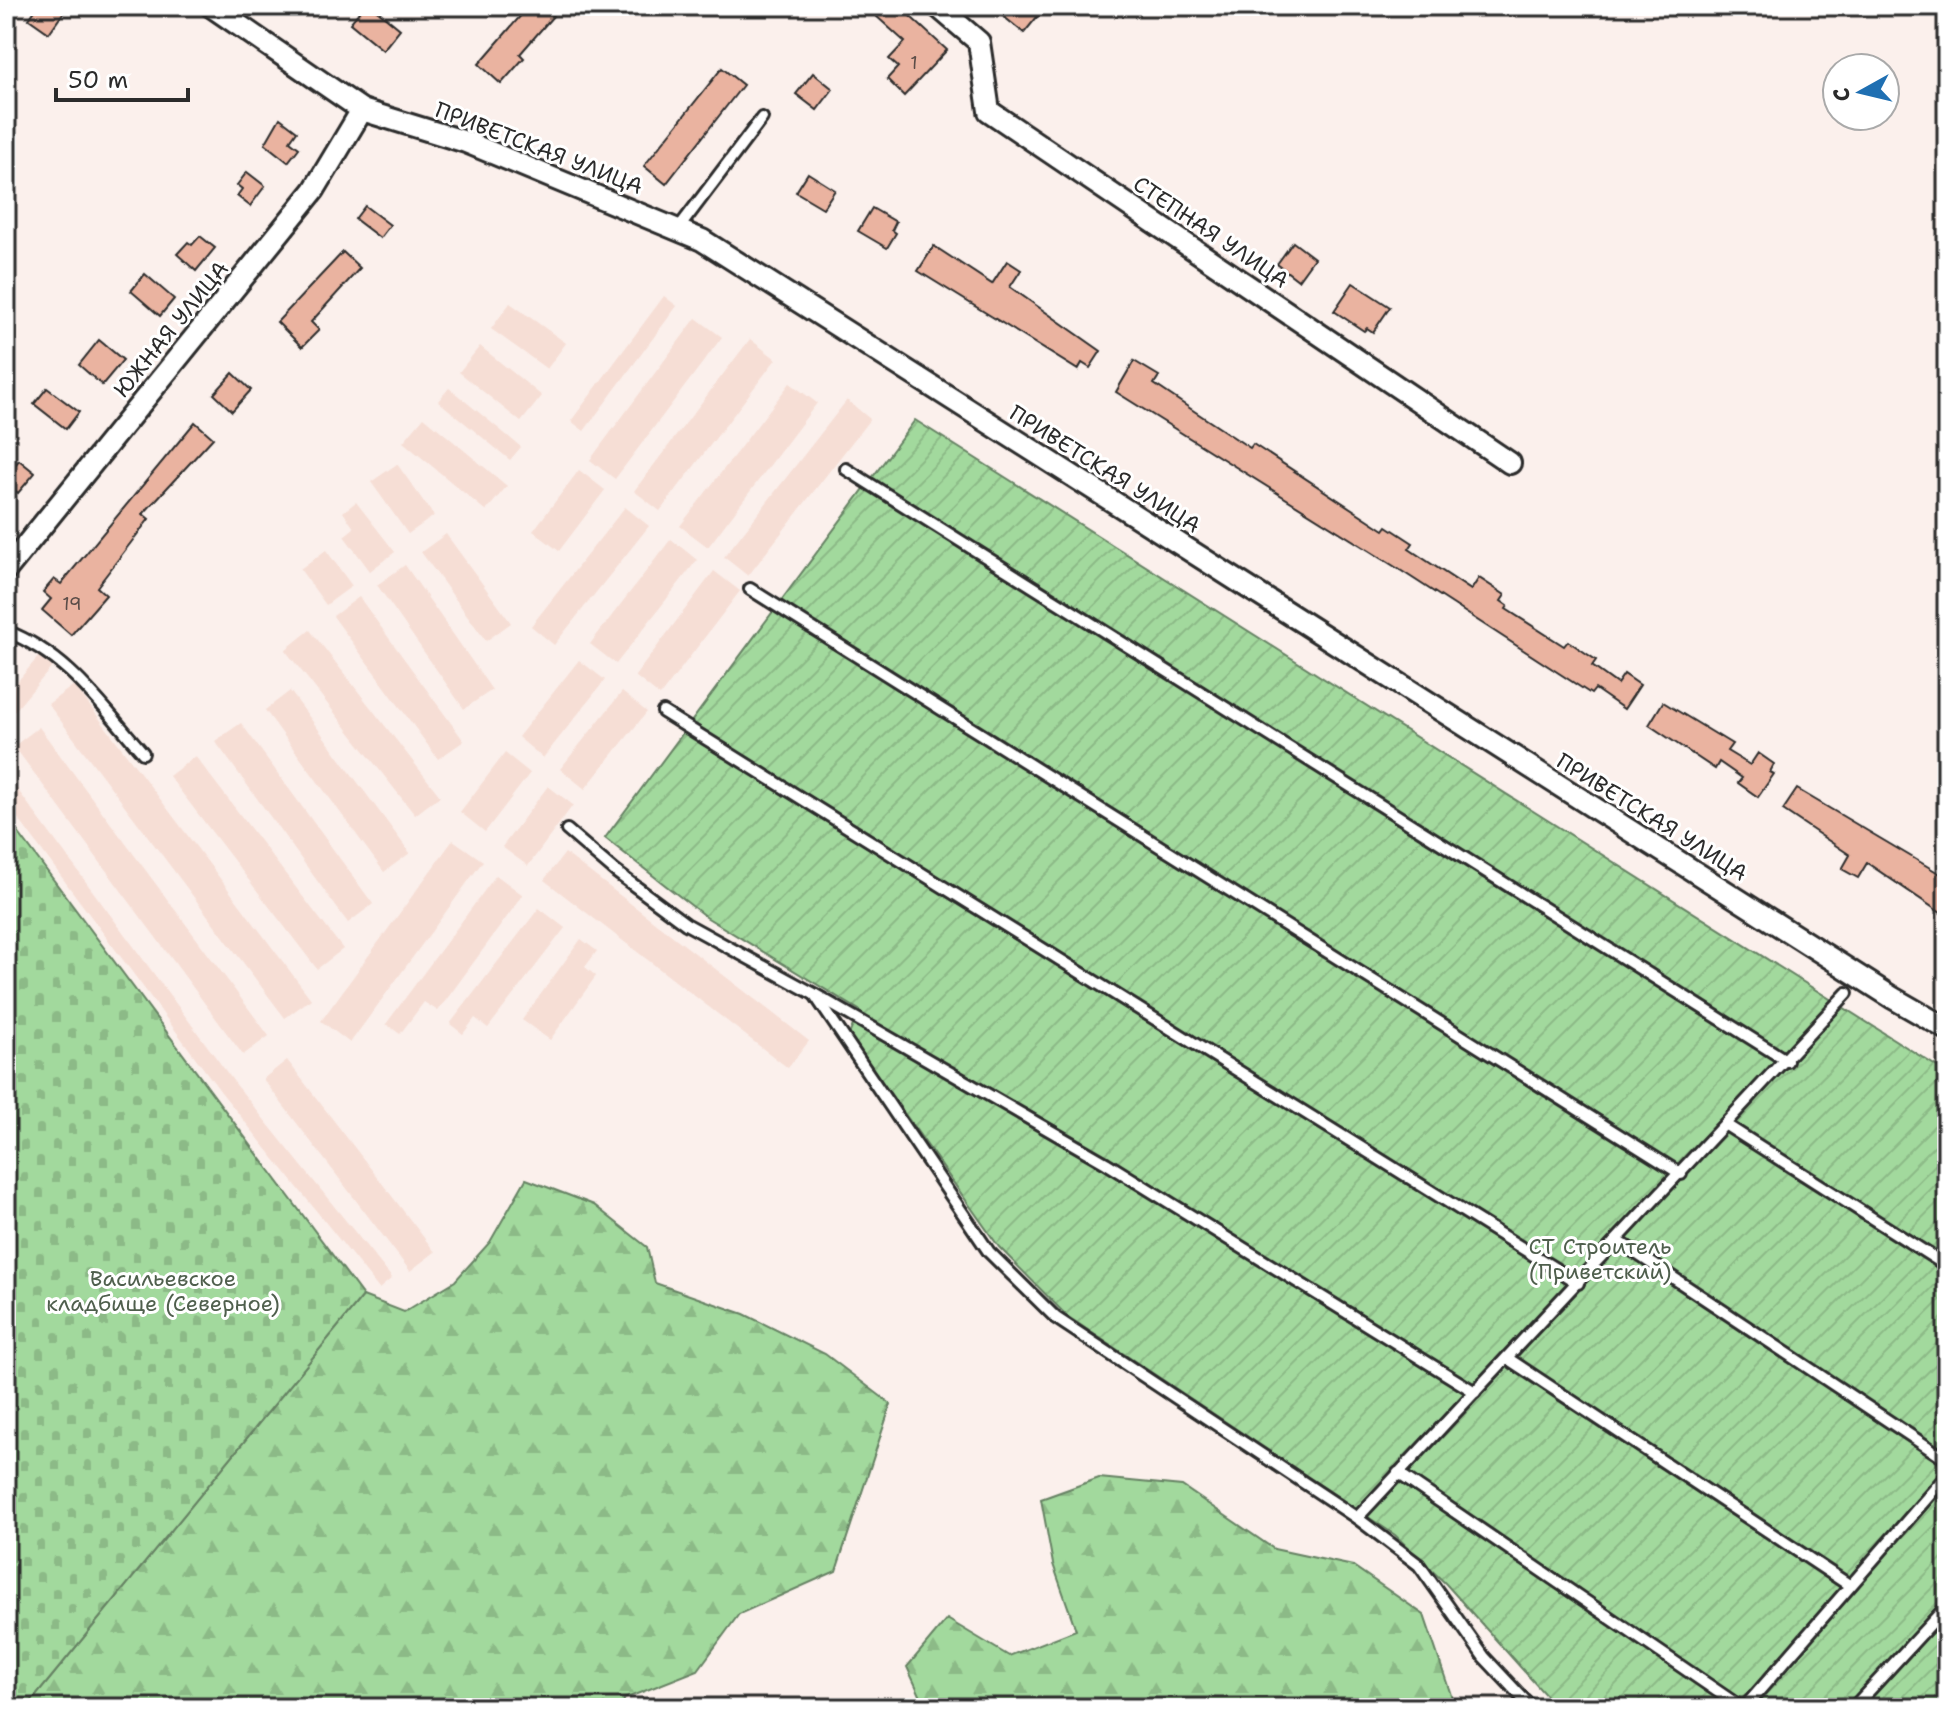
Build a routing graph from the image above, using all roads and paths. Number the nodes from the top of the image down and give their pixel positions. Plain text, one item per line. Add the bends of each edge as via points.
1 (211, 6) edge
2 (937, 6) edge
3 (362, 110) junction
4 (762, 118) dead end
5 (678, 229) junction
6 (1510, 463) dead end
7 (846, 469) dead end
8 (6, 570) edge
9 (750, 589) dead end
10 (6, 631) edge
11 (663, 712) dead end
12 (143, 753) dead end
13 (567, 830) dead end
14 (1847, 993) dead end
15 (814, 994) junction
16 (1947, 1029) edge
17 (1787, 1061) junction
18 (1726, 1125) junction
19 (1681, 1174) junction
20 (1618, 1241) junction
21 (1947, 1266) edge
22 (1578, 1283) junction
23 (1507, 1358) junction
24 (1475, 1392) junction
25 (1947, 1460) edge
26 (1398, 1473) junction
27 (1947, 1475) edge
28 (1357, 1518) junction
29 (1849, 1585) junction
30 (1947, 1606) edge
31 (1532, 1708) edge
32 (1743, 1708) edge
33 (1853, 1708) edge

1 - 3 street, ПРИВЕТСКАЯ УЛИЦА
2 - 6 street, СТЕПНАЯ УЛИЦА via 979,42 989,111
3 - 5 street, ПРИВЕТСКАЯ УЛИЦА via 466,142
3 - 8 street, ЮЖНАЯ УЛИЦА via 314,190
4 - 5 lane
5 - 16 street, ПРИВЕТСКАЯ УЛИЦА
7 - 17 lane
9 - 19 lane
10 - 12 lane via 37,643 67,666
11 - 22 lane
13 - 15 lane via 686,924
14 - 17 lane
15 - 24 lane via 1106,1163
15 - 28 lane via 989,1252 1045,1307
17 - 18 lane
18 - 19 lane
18 - 21 lane
19 - 20 lane
20 - 22 lane
20 - 25 lane
22 - 23 lane
23 - 24 lane
23 - 29 lane
24 - 26 lane
26 - 28 lane
26 - 32 lane
27 - 29 lane
28 - 31 lane via 1419,1565 1484,1657
29 - 32 lane
30 - 33 lane

